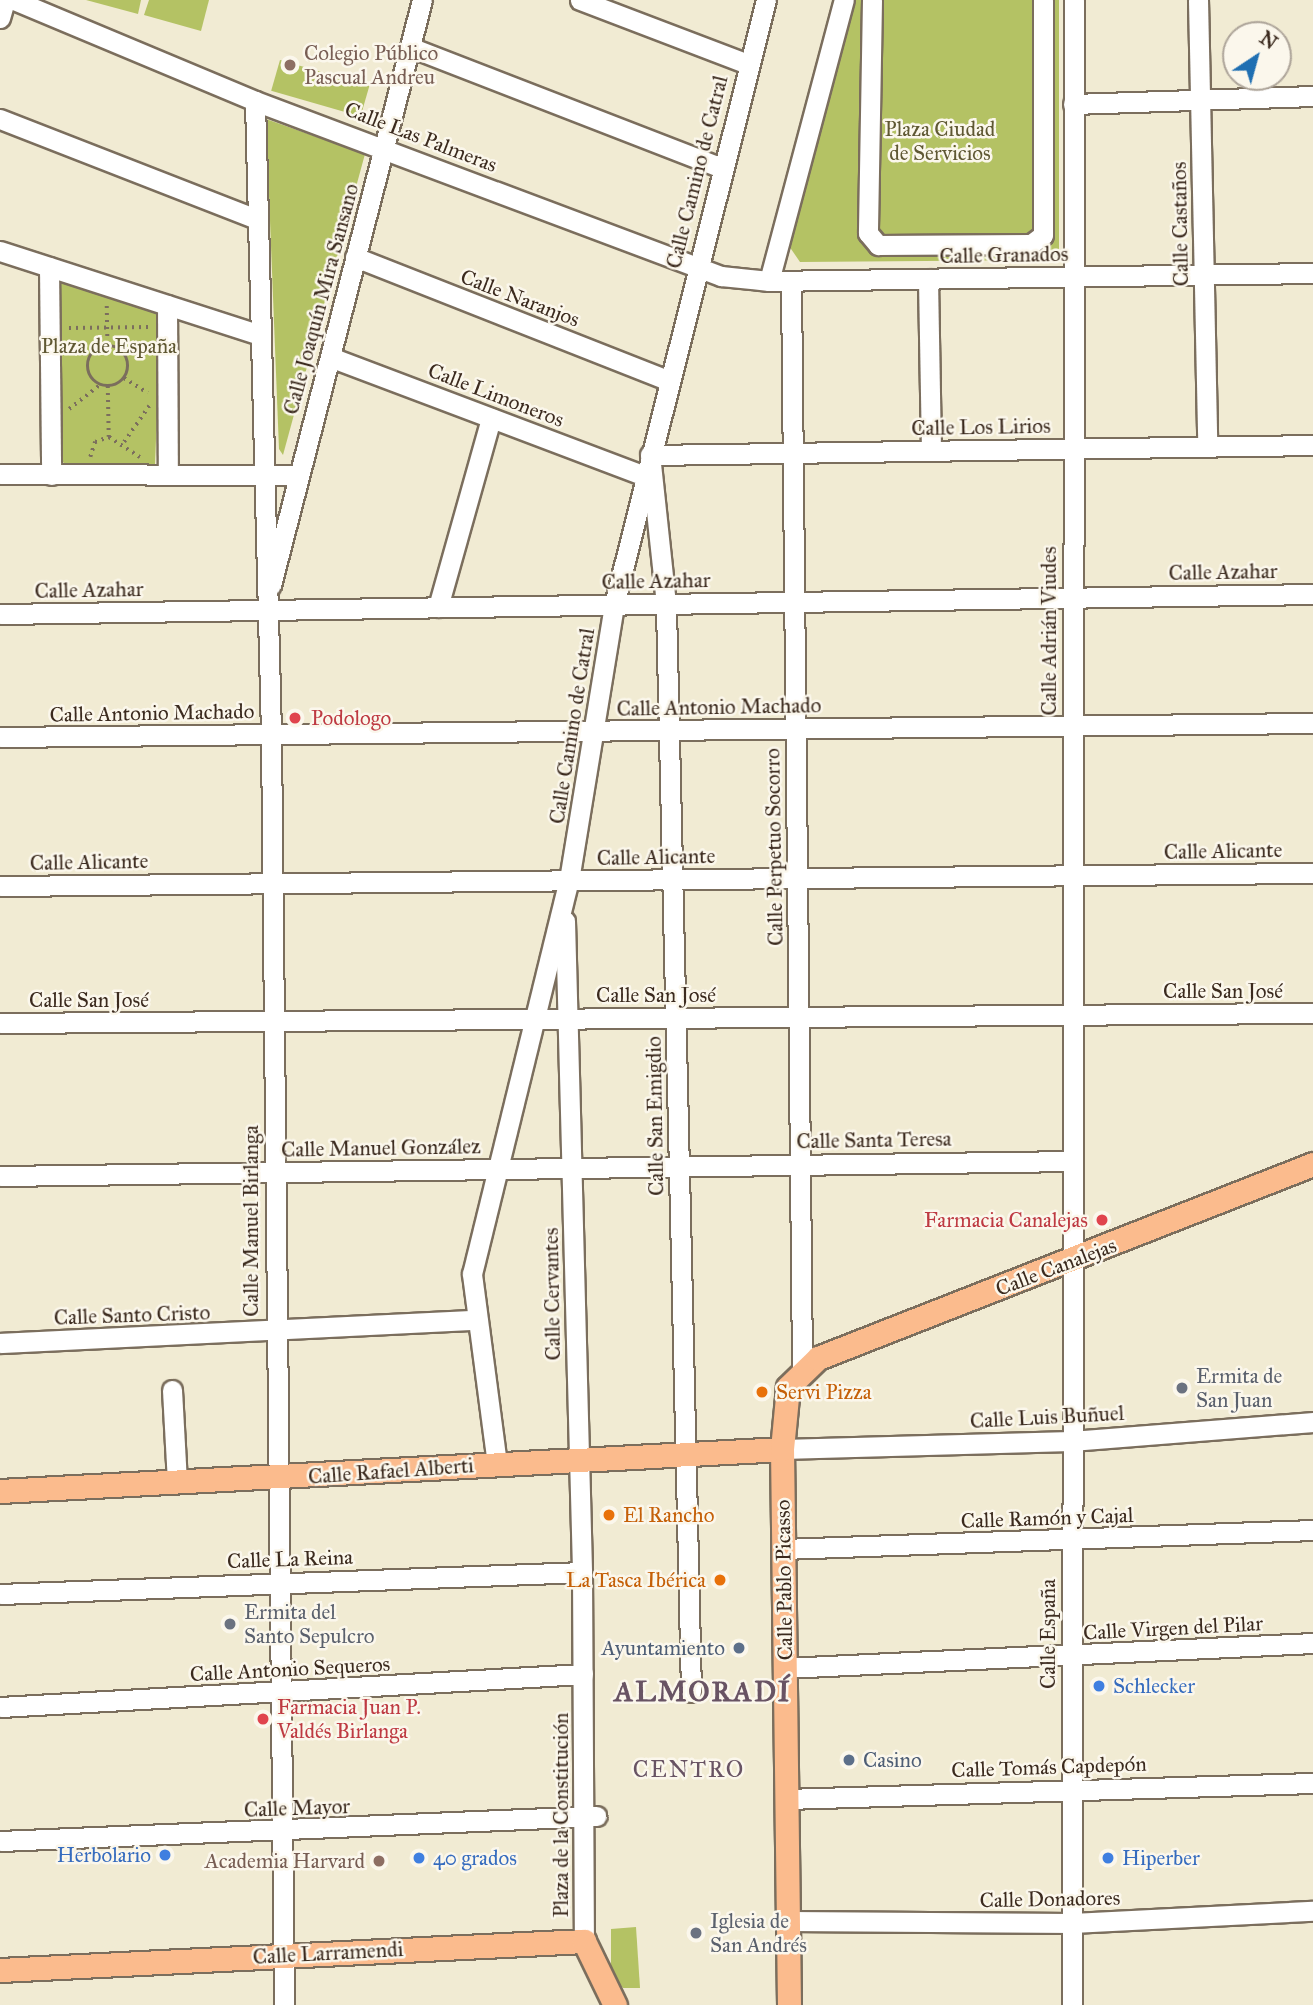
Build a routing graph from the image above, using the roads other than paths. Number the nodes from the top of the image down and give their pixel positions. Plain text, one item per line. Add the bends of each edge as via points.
1 (5, 0) edge
2 (14, 0) edge
3 (422, 0) edge
4 (580, 0) edge
5 (766, 0) edge
6 (844, 0) edge
7 (873, 0) edge
8 (1043, 0) edge
9 (1074, 0) edge
10 (1198, 0) edge
11 (0, 18) edge
12 (410, 47) junction
13 (748, 64) junction
14 (1313, 96) edge
15 (1200, 100) junction
16 (255, 101) junction
17 (1073, 104) junction
18 (0, 119) edge
19 (384, 147) junction
20 (722, 168) junction
21 (257, 219) junction
22 (0, 251) edge
23 (355, 257) junction
24 (49, 267) junction
25 (696, 267) junction
26 (1313, 273) edge
27 (1203, 274) junction
28 (1073, 276) junction
29 (928, 279) junction
30 (769, 281) junction
31 (791, 281) junction
32 (167, 305) junction
33 (260, 335) junction
34 (330, 357) junction
35 (669, 381) junction
36 (491, 418) junction
37 (1313, 445) edge
38 (1207, 446) junction
39 (1072, 449) junction
40 (931, 450) junction
41 (793, 453) junction
42 (650, 455) junction
43 (0, 474) edge
44 (51, 475) junction
45 (168, 475) junction
46 (262, 475) junction
47 (299, 475) junction
48 (645, 476) junction
49 (1313, 594) edge
50 (1072, 597) junction
51 (794, 602) junction
52 (614, 604) junction
53 (666, 604) junction
54 (438, 607) junction
55 (265, 610) junction
56 (0, 614) edge
57 (1313, 723) edge
58 (1071, 726) junction
59 (796, 729) junction
60 (669, 730) junction
61 (596, 731) junction
62 (271, 735) junction
63 (0, 737) edge
64 (1313, 873) edge
65 (1071, 875) junction
66 (797, 878) junction
67 (672, 879) junction
68 (272, 883) junction
69 (0, 886) edge
70 (567, 890) junction
71 (1313, 1013) edge
72 (1070, 1015) junction
73 (799, 1017) junction
74 (676, 1018) junction
75 (532, 1019) junction
76 (568, 1019) junction
77 (273, 1021) junction
78 (0, 1023) edge
79 (1070, 1160) junction
80 (800, 1164) junction
81 (1313, 1164) edge
82 (679, 1166) junction
83 (571, 1167) junction
84 (496, 1168) junction
85 (273, 1172) junction
86 (0, 1177) edge
87 (1070, 1262) junction
88 (475, 1320) junction
89 (275, 1333) junction
90 (0, 1343) edge
91 (802, 1371) junction
92 (172, 1390) dead end
93 (1313, 1422) edge
94 (1070, 1441) junction
95 (782, 1449) junction
96 (685, 1455) junction
97 (579, 1460) junction
98 (497, 1464) junction
99 (277, 1478) junction
100 (177, 1482) junction
101 (0, 1491) edge
102 (1313, 1530) edge
103 (1071, 1540) junction
104 (783, 1549) junction
105 (582, 1572) junction
106 (279, 1581) junction
107 (0, 1594) edge
108 (1313, 1643) edge
109 (1071, 1656) junction
110 (785, 1668) junction
111 (583, 1681) junction
112 (691, 1692) dead end
113 (281, 1694) junction
114 (0, 1707) edge
115 (1313, 1783) edge
116 (1072, 1787) junction
117 (786, 1799) junction
118 (591, 1817) junction
119 (286, 1831) junction
120 (0, 1841) edge
121 (1313, 1911) edge
122 (788, 1921) junction
123 (1072, 1923) junction
124 (584, 1941) junction
125 (282, 1954) junction
126 (0, 1970) edge
127 (607, 2002) edge
128 (284, 2005) edge
129 (789, 2005) edge
130 (1072, 2005) edge

1 - 11 street
2 - 16 street, Calle Las Palmeras
3 - 12 street, Calle Joaquín Mira Sansano
4 - 13 street
5 - 13 street, Calle Camino de Catral
6 - 30 street
7 - 8 street via 867,233 878,245 1031,244 1043,235
9 - 17 street, Calle Adrián Viudes
10 - 15 street, Calle Castaños
12 - 19 street, Calle Joaquín Mira Sansano
12 - 20 street
13 - 20 street, Calle Camino de Catral
14 - 15 street
15 - 17 street
15 - 27 street, Calle Castaños
16 - 19 street, Calle Las Palmeras
16 - 21 street, Calle Manuel Birlanga
17 - 28 street, Calle Adrián Viudes
18 - 21 street
19 - 23 street, Calle Joaquín Mira Sansano
19 - 25 street, Calle Las Palmeras
20 - 25 street, Calle Camino de Catral
21 - 33 street, Calle Manuel Birlanga
22 - 24 street
23 - 34 street, Calle Joaquín Mira Sansano
23 - 35 street, Calle Naranjos
24 - 32 street
24 - 44 street
25 - 30 street, Calle Granados
25 - 35 street, Calle Camino de Catral
26 - 27 street, Calle Granados
27 - 28 street, Calle Granados
27 - 38 street, Calle Castaños
28 - 29 street, Calle Granados
28 - 39 street, Calle Adrián Viudes
29 - 31 street, Calle Granados
29 - 40 street
30 - 31 street, Calle Granados
31 - 41 street, Calle Perpetuo Socorro
32 - 33 street
32 - 45 street
33 - 46 street, Calle Manuel Birlanga
34 - 36 street, Calle Limoneros
34 - 47 street, Calle Joaquín Mira Sansano
35 - 42 street, Calle Camino de Catral
36 - 48 street, Calle Limoneros
36 - 54 street
37 - 38 street, Calle Los Lirios
38 - 39 street, Calle Los Lirios
39 - 40 street, Calle Los Lirios
39 - 50 street, Calle Adrián Viudes
40 - 41 street, Calle Los Lirios
41 - 42 street, Calle Los Lirios
41 - 51 street, Calle Perpetuo Socorro
42 - 48 street, Calle Camino de Catral
42 - 53 street, Calle San Emigdio
43 - 44 street
44 - 45 street
45 - 46 street
46 - 47 street
46 - 55 street, Calle Manuel Birlanga
47 - 55 street, Calle Joaquín Mira Sansano
48 - 52 street, Calle Camino de Catral
49 - 50 street, Calle Azahar
50 - 51 street, Calle Azahar
50 - 58 street, Calle Adrián Viudes
51 - 53 street, Calle Azahar
51 - 59 street, Calle Perpetuo Socorro
52 - 53 street, Calle Azahar
52 - 54 street, Calle Azahar
52 - 61 street, Calle Camino de Catral
53 - 60 street, Calle San Emigdio
54 - 55 street, Calle Azahar
55 - 56 street, Calle Azahar
55 - 62 street, Calle Manuel Birlanga
57 - 58 street, Calle Antonio Machado
58 - 59 street, Calle Antonio Machado
58 - 65 street, Calle Adrián Viudes
59 - 60 street, Calle Antonio Machado
59 - 66 street, Calle Perpetuo Socorro
60 - 61 street, Calle Antonio Machado
60 - 67 street, Calle San Emigdio
61 - 62 street, Calle Antonio Machado
61 - 70 street, Calle Camino de Catral
62 - 63 street, Calle Antonio Machado
62 - 68 street, Calle Manuel Birlanga
64 - 65 street, Calle Alicante
65 - 66 street, Calle Alicante
65 - 72 street, Calle Adrián Viudes
66 - 67 street, Calle Alicante
66 - 73 street, Calle Perpetuo Socorro
67 - 70 street, Calle Alicante
67 - 74 street, Calle San Emigdio
68 - 69 street, Calle Alicante
68 - 70 street, Calle Alicante
68 - 77 street, Calle Manuel Birlanga
70 - 75 street, Calle Camino de Catral
70 - 76 street, Calle Cervantes
71 - 72 street, Calle San José
72 - 73 street, Calle San José
72 - 79 street, Calle Adrián Viudes
73 - 74 street, Calle San José
73 - 80 street, Calle Perpetuo Socorro
74 - 76 street, Calle San José
74 - 82 street, Calle San Emigdio
75 - 76 street, Calle San José
75 - 77 street, Calle San José
75 - 84 street, Calle Camino de Catral
76 - 83 street, Calle Cervantes
77 - 78 street, Calle San José
77 - 85 street, Calle Manuel Birlanga
79 - 80 street, Calle Santa Teresa
79 - 87 street, Calle Adrián Viudes
80 - 82 street, Calle Santa Teresa
80 - 91 street, Calle Perpetuo Socorro
81 - 87 main road, Calle Canalejas
82 - 83 street, Calle Manuel González
82 - 96 street, Calle San Emigdio
83 - 84 street, Calle Manuel González
83 - 97 street, Calle Cervantes
84 - 85 street, Calle Manuel González
84 - 88 street, Calle Camino de Catral via 471,1274
85 - 86 street, Calle Manuel González
85 - 89 street, Calle Manuel Birlanga
87 - 91 main road, Calle Canalejas via 818,1358
87 - 94 street, Calle España
88 - 89 street, Calle Santo Cristo
88 - 98 street, Calle Camino de Catral
89 - 90 street, Calle Santo Cristo
89 - 99 street, Calle Manuel Birlanga
91 - 95 main road, Calle Pablo Picasso via 784,1404
92 - 100 street
93 - 94 street, Calle Luis Buñuel
94 - 95 street, Calle Luis Buñuel
94 - 103 street, Calle España
95 - 96 main road, Calle Rafael Alberti
95 - 104 main road, Calle Pablo Picasso
96 - 97 main road, Calle Rafael Alberti
96 - 112 street, Calle San Emigdio
97 - 98 main road, Calle Rafael Alberti
97 - 105 street, Calle Cervantes
98 - 99 main road, Calle Rafael Alberti
99 - 100 main road, Calle Rafael Alberti
99 - 106 street, Calle Manuel Birlanga
100 - 101 main road, Calle Rafael Alberti
102 - 103 street, Calle Ramón y Cajal
103 - 104 street, Calle Ramón y Cajal
103 - 109 street, Calle España
104 - 110 main road, Calle Pablo Picasso
105 - 106 street, Calle La Reina
105 - 111 street, Calle Cervantes
106 - 107 street, Calle La Reina
106 - 113 street, Calle Manuel Birlanga
108 - 109 street, Calle Virgen del Pilar
109 - 110 street, Calle Virgen del Pilar
109 - 116 street, Calle España
110 - 117 main road, Calle Pablo Picasso
111 - 113 street, Calle Antonio Sequeros
111 - 118 street, Plaza de la Constitución
113 - 114 street, Calle Antonio Sequeros
113 - 119 street, Calle Manuel Birlanga
115 - 116 street, Calle Tomás Capdepón
116 - 117 street, Calle Tomás Capdepón
116 - 123 street, Calle España
117 - 122 main road, Calle Pablo Picasso
118 - 119 street, Calle Mayor
118 - 124 street, Plaza de la Constitución
119 - 120 street, Calle Mayor
119 - 125 street, Calle Manuel Birlanga
121 - 123 street, Calle Donadores
122 - 123 street, Calle Donadores
122 - 129 main road, Calle Pablo Picasso
123 - 130 street, Calle España
124 - 125 main road, Calle Larramendi
124 - 127 main road
125 - 126 main road, Calle Larramendi
125 - 128 street, Calle Manuel Birlanga

